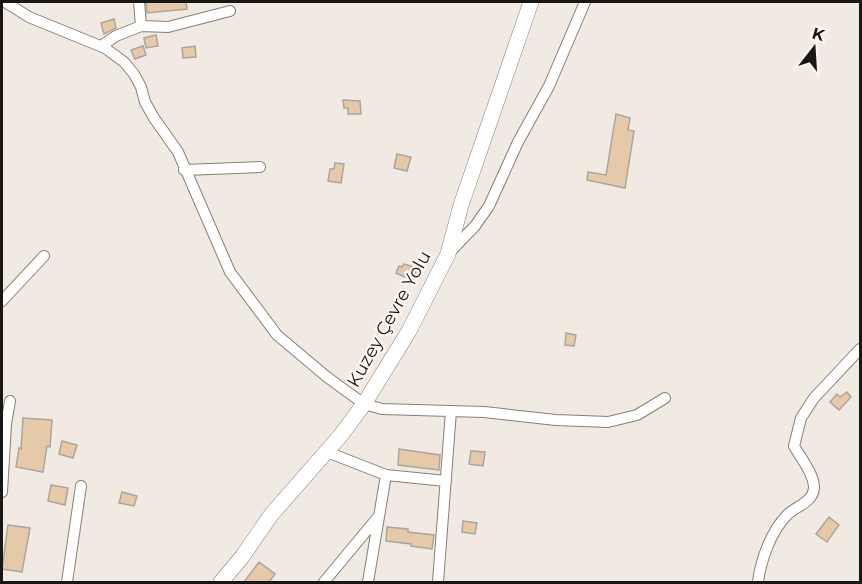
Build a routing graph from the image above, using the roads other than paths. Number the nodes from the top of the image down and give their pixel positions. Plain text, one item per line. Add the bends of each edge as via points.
1 (4, 2) edge
2 (139, 2) edge
3 (531, 2) edge
4 (585, 2) edge
5 (230, 11) dead end
6 (141, 26) junction
7 (101, 46) junction
8 (260, 167) dead end
9 (184, 170) junction
10 (448, 254) junction
11 (44, 256) dead end
12 (2, 302) edge
13 (861, 349) edge
14 (665, 398) dead end
15 (10, 401) dead end
16 (364, 405) junction
17 (451, 411) junction
18 (327, 452) junction
19 (386, 475) junction
20 (446, 481) junction
21 (81, 486) dead end
22 (2, 492) edge
23 (378, 517) junction
24 (67, 582) edge
25 (221, 582) edge
26 (324, 582) edge
27 (369, 582) edge
28 (438, 582) edge
29 (758, 582) edge

1 - 7 street via 29,17
2 - 6 street
3 - 10 main road, Kuzey Çevre Yolu
4 - 10 street via 549,86 489,206
5 - 6 street via 168,27
6 - 7 street
7 - 9 street via 113,52 134,74 145,102 178,152
8 - 9 street
9 - 16 street via 231,272 277,335
10 - 16 main road, Kuzey Çevre Yolu via 409,331
11 - 12 street
13 - 29 street via 814,398 801,418 794,446 812,477 814,490 809,500 788,515 771,540
14 - 17 street via 637,415 608,422
15 - 22 street
16 - 17 street
16 - 18 main road, Kuzey Çevre Yolu
17 - 20 street
18 - 19 street
18 - 25 main road, Kuzey Çevre Yolu via 271,515
19 - 20 street
19 - 23 street
20 - 28 street
21 - 24 street
23 - 26 street
23 - 27 street

